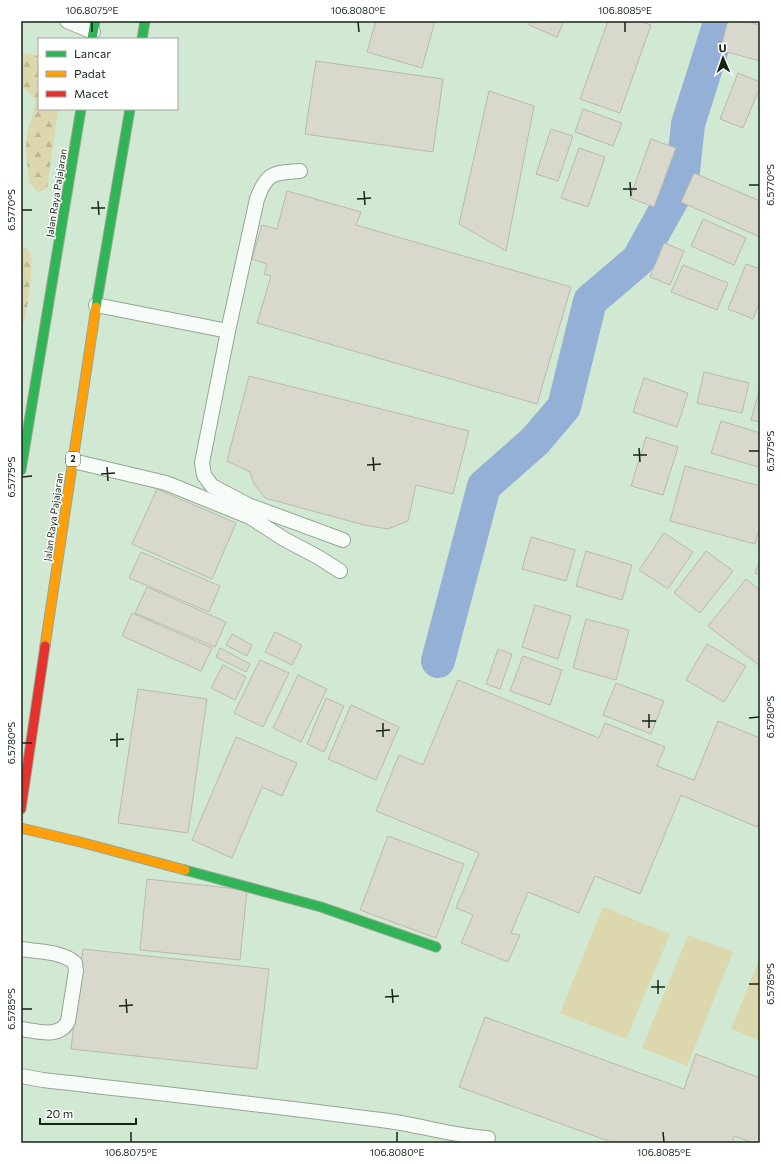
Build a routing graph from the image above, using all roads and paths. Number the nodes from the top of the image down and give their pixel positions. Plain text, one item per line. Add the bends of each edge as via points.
1 (67, 21) edge
2 (145, 21) edge
3 (94, 31) edge
4 (142, 38) edge
5 (81, 110) edge
6 (130, 110) edge
7 (300, 171) dead end
8 (96, 305) junction
9 (228, 331) junction
10 (73, 461) junction
11 (21, 470) edge
12 (343, 540) dead end
13 (340, 571) dead end
14 (21, 809) edge
15 (21, 828) edge
16 (436, 947) dead end
17 (21, 950) edge
18 (21, 1029) edge
19 (21, 1076) edge
20 (488, 1138) dead end
21 (456, 1139) edge

1 - 3 lane
2 - 4 main road
5 - 11 main road, Jalan Raya Pajajaran
6 - 8 main road, Jalan Raya Pajajaran / 2
7 - 9 lane via 280,172 270,176 262,184
8 - 9 lane
8 - 10 main road, Jalan Raya Pajajaran / 2
9 - 12 lane via 202,464 204,475 212,486 248,505
10 - 13 lane via 166,483 250,517 284,540
10 - 14 main road, Jalan Raya Pajajaran / 2
15 - 16 main road via 321,907
17 - 18 lane via 69,958 75,963 76,971 65,1028 48,1033
19 - 21 lane via 391,1121
20 - 21 lane

